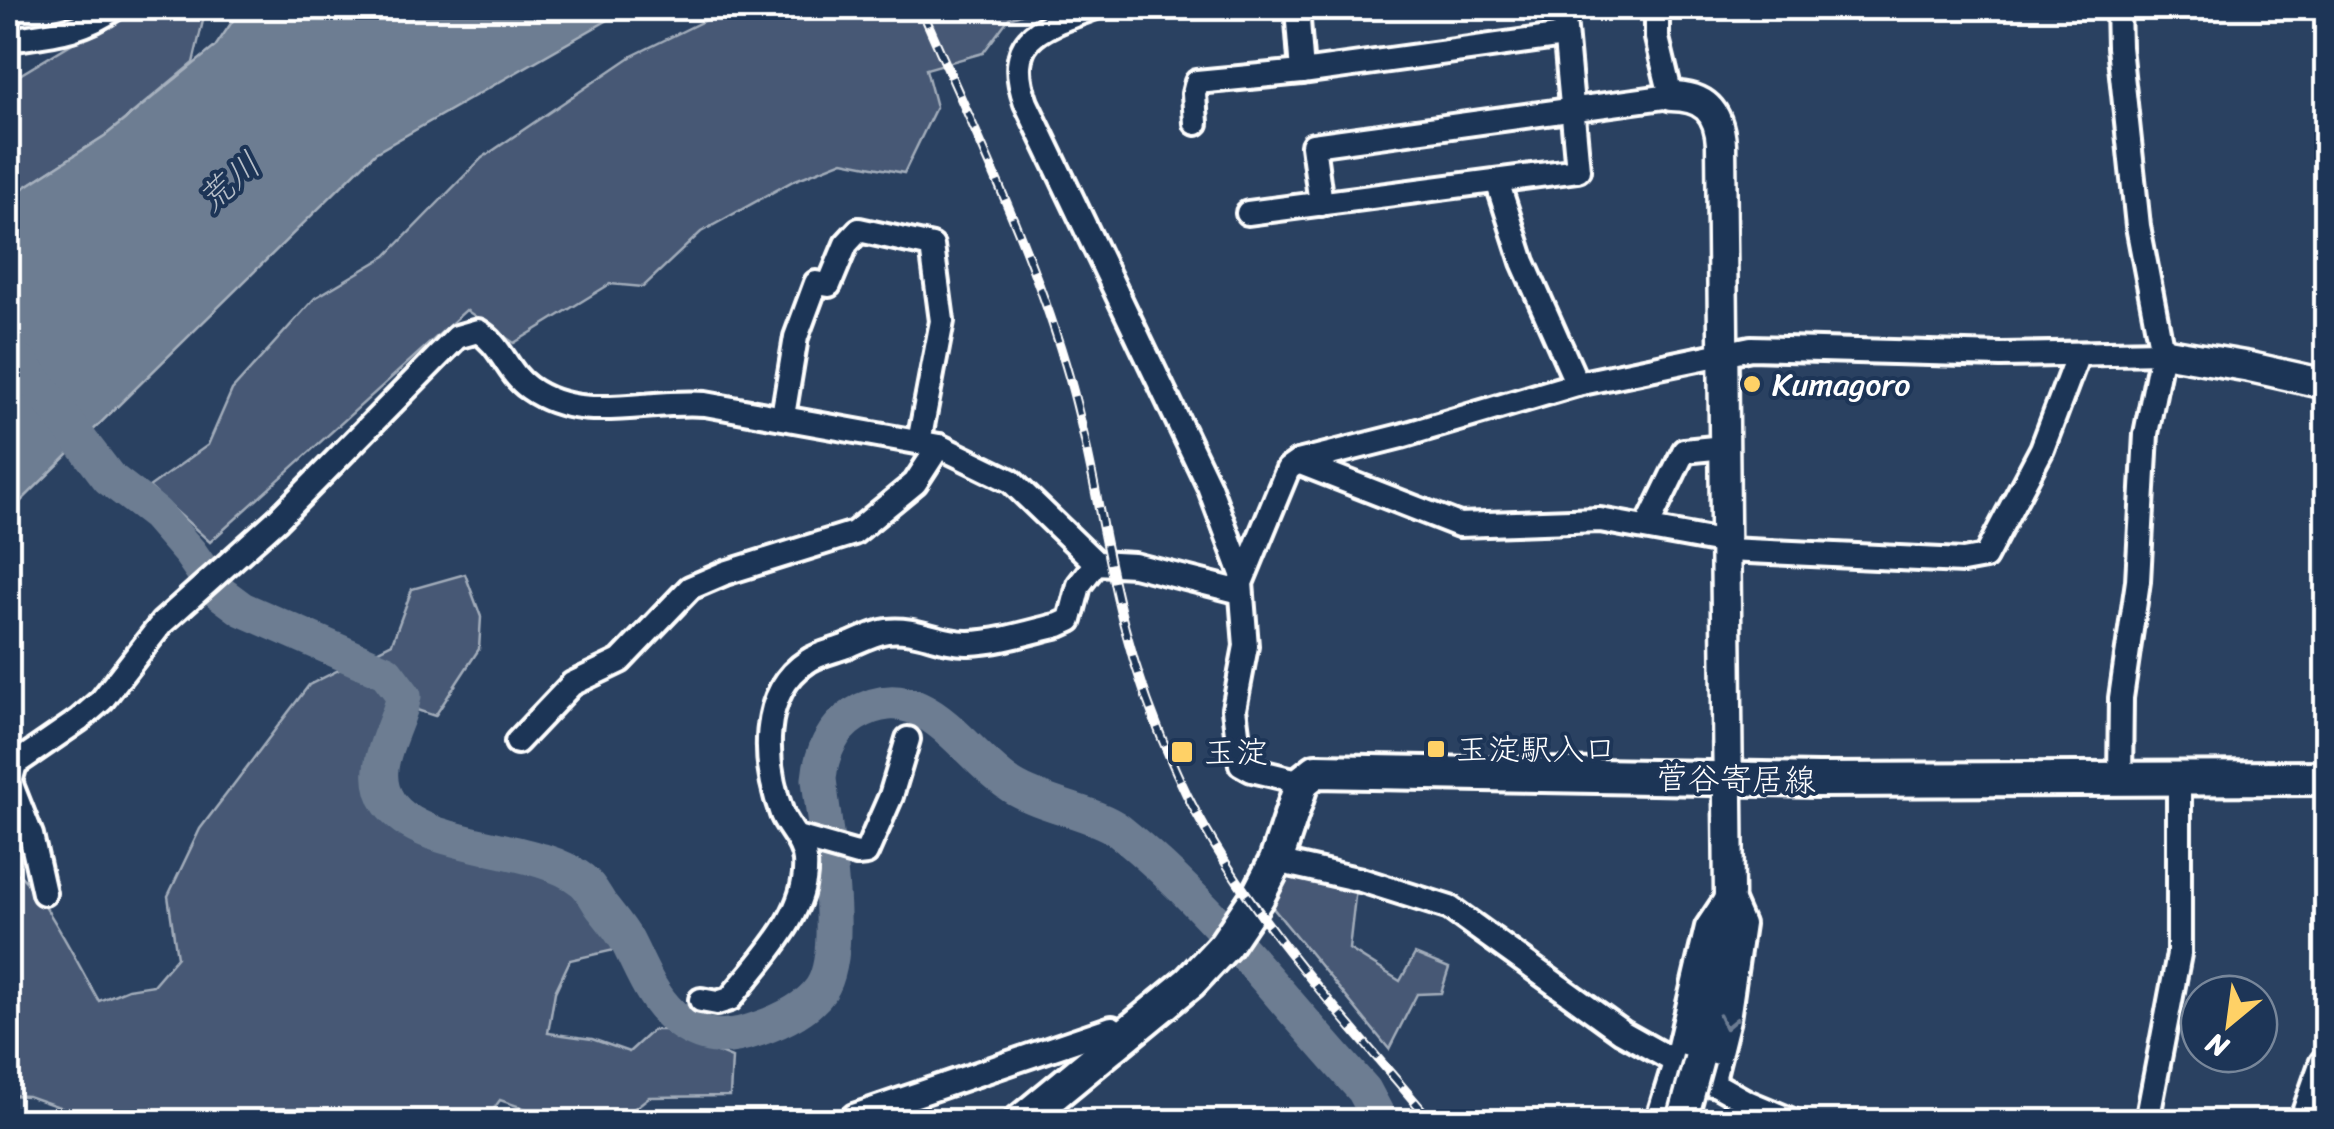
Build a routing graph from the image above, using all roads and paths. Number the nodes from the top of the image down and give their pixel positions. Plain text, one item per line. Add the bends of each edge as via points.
1 (114, 8) edge
2 (1093, 8) edge
3 (1297, 8) edge
4 (1563, 8) edge
5 (1657, 8) edge
6 (2118, 8) edge
7 (1564, 36) junction
8 (8, 40) edge
9 (1302, 72) junction
10 (1671, 96) junction
11 (1572, 111) junction
12 (1196, 123) dead end
13 (1497, 181) junction
14 (1321, 204) junction
15 (1248, 213) dead end
16 (1725, 352) junction
17 (2162, 352) junction
18 (2078, 354) junction
19 (1577, 384) junction
20 (2326, 384) edge
21 (783, 416) junction
22 (929, 444) junction
23 (1724, 447) junction
24 (1298, 462) junction
25 (1647, 527) junction
26 (1727, 546) junction
27 (1096, 563) junction
28 (1241, 583) junction
29 (908, 740) dead end
30 (517, 742) dead end
31 (1728, 777) junction
32 (2326, 778) edge
33 (2120, 780) junction
34 (2179, 781) junction
35 (1302, 782) junction
36 (804, 838) junction
37 (1276, 861) junction
38 (44, 893) dead end
39 (702, 1000) dead end
40 (1118, 1040) junction
41 (2326, 1065) edge
42 (1695, 1069) junction
43 (848, 1122) edge
44 (1020, 1122) edge
45 (1657, 1122) edge
46 (1682, 1122) edge
47 (1796, 1122) edge
48 (2147, 1122) edge
49 (2306, 1122) edge

1 - 8 street via 94,23
2 - 28 street via 1034,36 1019,54 1016,76 1209,486
3 - 9 street
4 - 7 street
5 - 10 street
6 - 17 street via 2138,226
7 - 9 street
7 - 11 street
9 - 12 street via 1197,82
10 - 11 street
10 - 16 street via 1707,104 1721,136
11 - 13 street via 1578,170
11 - 14 street via 1313,145
13 - 14 street
13 - 19 street
14 - 15 street
16 - 18 street
16 - 19 street
16 - 23 street
17 - 18 street
17 - 20 street
17 - 33 street via 2146,434 2138,581 2121,698
18 - 26 street via 2042,449 1986,558
19 - 24 street
21 - 22 street
21 - 22 street via 796,337 816,283 829,285 859,230 932,246 942,322
21 - 38 street via 684,402 604,410 554,399 530,390 494,340 478,331 456,336 278,519 162,623 102,700 15,764 10,782
22 - 27 street via 1011,480
22 - 30 street via 915,483 854,534 690,588 620,661 572,684
23 - 25 street via 1684,451
23 - 26 street
24 - 25 street via 1459,525 1600,520
24 - 28 street via 1288,469
25 - 26 street
26 - 31 street
27 - 28 street
27 - 36 street via 1079,585 1070,620 1059,625 968,643 886,631 809,660 789,678 776,700 768,743 784,818
28 - 35 street via 1246,646 1234,709 1239,758 1246,767
29 - 36 street via 866,853
31 - 33 main road, 菅谷寄居線
31 - 35 main road, 菅谷寄居線 via 1345,770 1316,771
31 - 42 street via 1729,894
32 - 34 main road, 菅谷寄居線
33 - 34 main road, 菅谷寄居線
34 - 48 street via 2179,954
35 - 37 main road
36 - 39 street via 800,902 730,999
37 - 40 main road via 1224,945
37 - 42 street via 1450,908 1622,1032
40 - 43 street via 1112,1028
40 - 44 main road
41 - 49 main road
42 - 45 street
42 - 46 street, bridge
42 - 47 street

